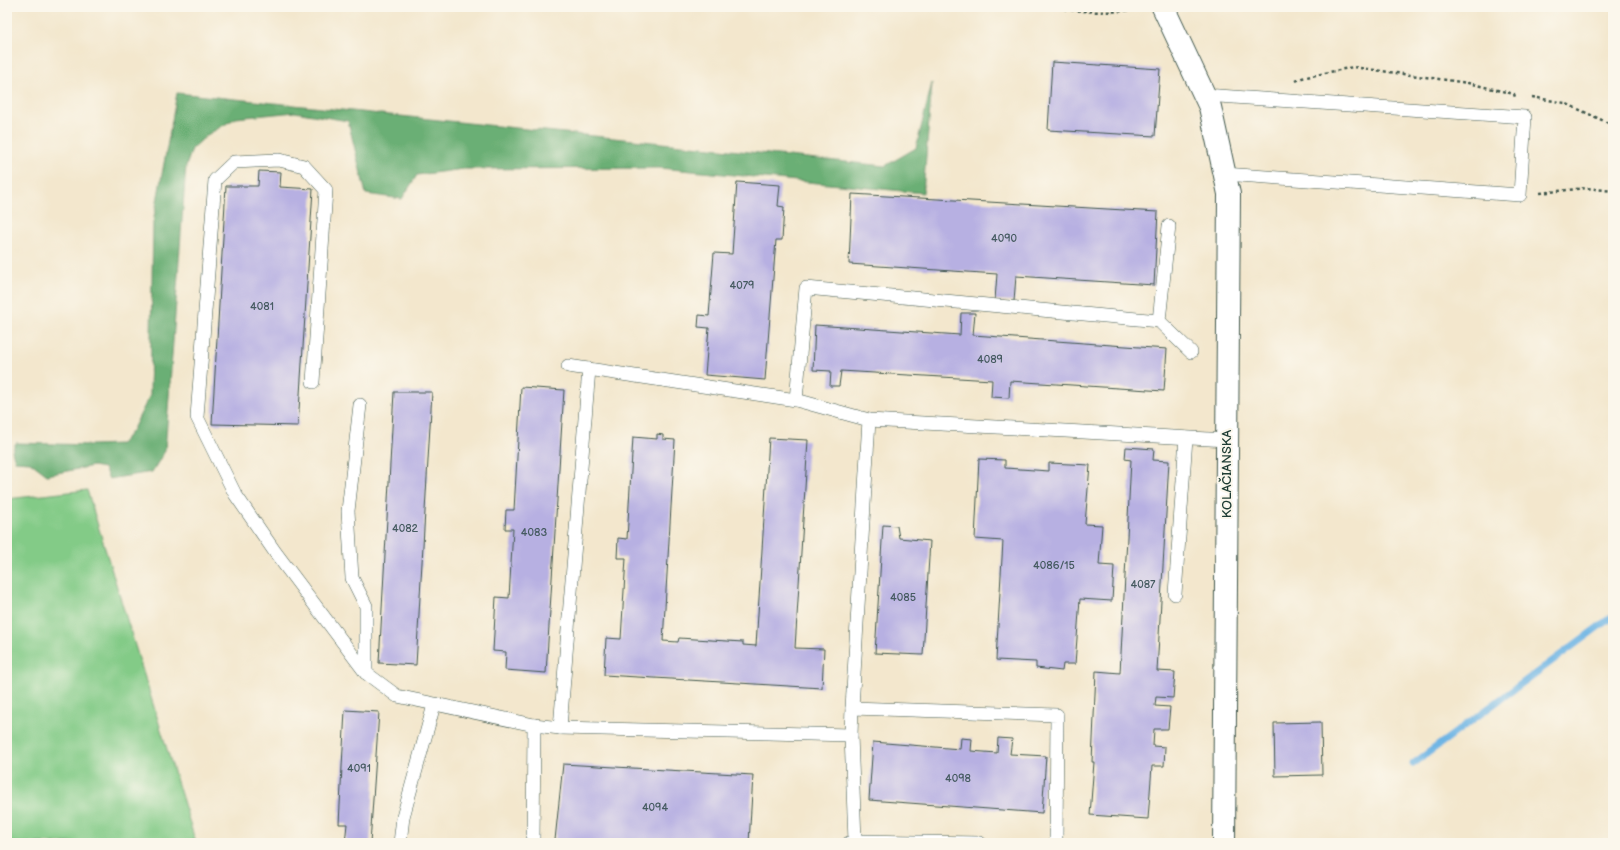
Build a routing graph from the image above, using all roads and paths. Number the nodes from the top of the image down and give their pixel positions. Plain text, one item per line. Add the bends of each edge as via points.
1 (1047, 7) edge
2 (1142, 7) edge
3 (1163, 7) edge
4 (1514, 94) junction
5 (1521, 95) dead end
6 (1528, 97) dead end
7 (1257, 98) junction
8 (1207, 101) junction
9 (1525, 117) junction
10 (1613, 125) edge
11 (1224, 174) junction
12 (1613, 191) edge
13 (1520, 195) junction
14 (1169, 226) dead end
15 (1158, 321) junction
16 (1191, 352) dead end
17 (568, 366) dead end
18 (589, 369) junction
19 (313, 382) dead end
20 (796, 400) junction
21 (360, 405) dead end
22 (868, 420) junction
23 (1186, 438) junction
24 (1227, 440) junction
25 (1175, 594) dead end
26 (366, 673) junction
27 (434, 705) junction
28 (852, 708) junction
29 (534, 725) junction
30 (560, 728) junction
31 (851, 735) junction
32 (852, 842) edge
33 (400, 843) edge
34 (533, 843) edge
35 (980, 843) edge
36 (1056, 843) edge
37 (1224, 843) edge

1 - 2 path via 1082,12 1126,11
3 - 8 street, KOLAČIANSKA
4 - 5 path
4 - 7 path via 1468,83 1353,67 1302,78
4 - 9 path
6 - 10 path via 1565,103
7 - 8 lane
7 - 9 lane
8 - 11 street, KOLAČIANSKA
9 - 13 lane
11 - 13 lane
11 - 24 street, KOLAČIANSKA via 1229,194
12 - 13 path via 1586,188
14 - 15 lane
15 - 16 lane
15 - 20 lane via 806,288
17 - 18 lane
18 - 20 lane
18 - 30 lane
19 - 26 lane via 326,190 304,166 280,160 234,162 215,180 197,417 235,494
20 - 22 lane
21 - 26 lane via 348,511 352,578 366,606
22 - 23 lane
22 - 28 lane
23 - 24 lane
23 - 25 lane
24 - 37 street, KOLAČIANSKA
26 - 27 lane via 397,696
27 - 29 lane
27 - 33 lane via 403,817
28 - 31 lane
28 - 36 lane via 1057,715
29 - 30 lane
29 - 34 lane
30 - 31 lane
31 - 32 lane
32 - 35 lane

